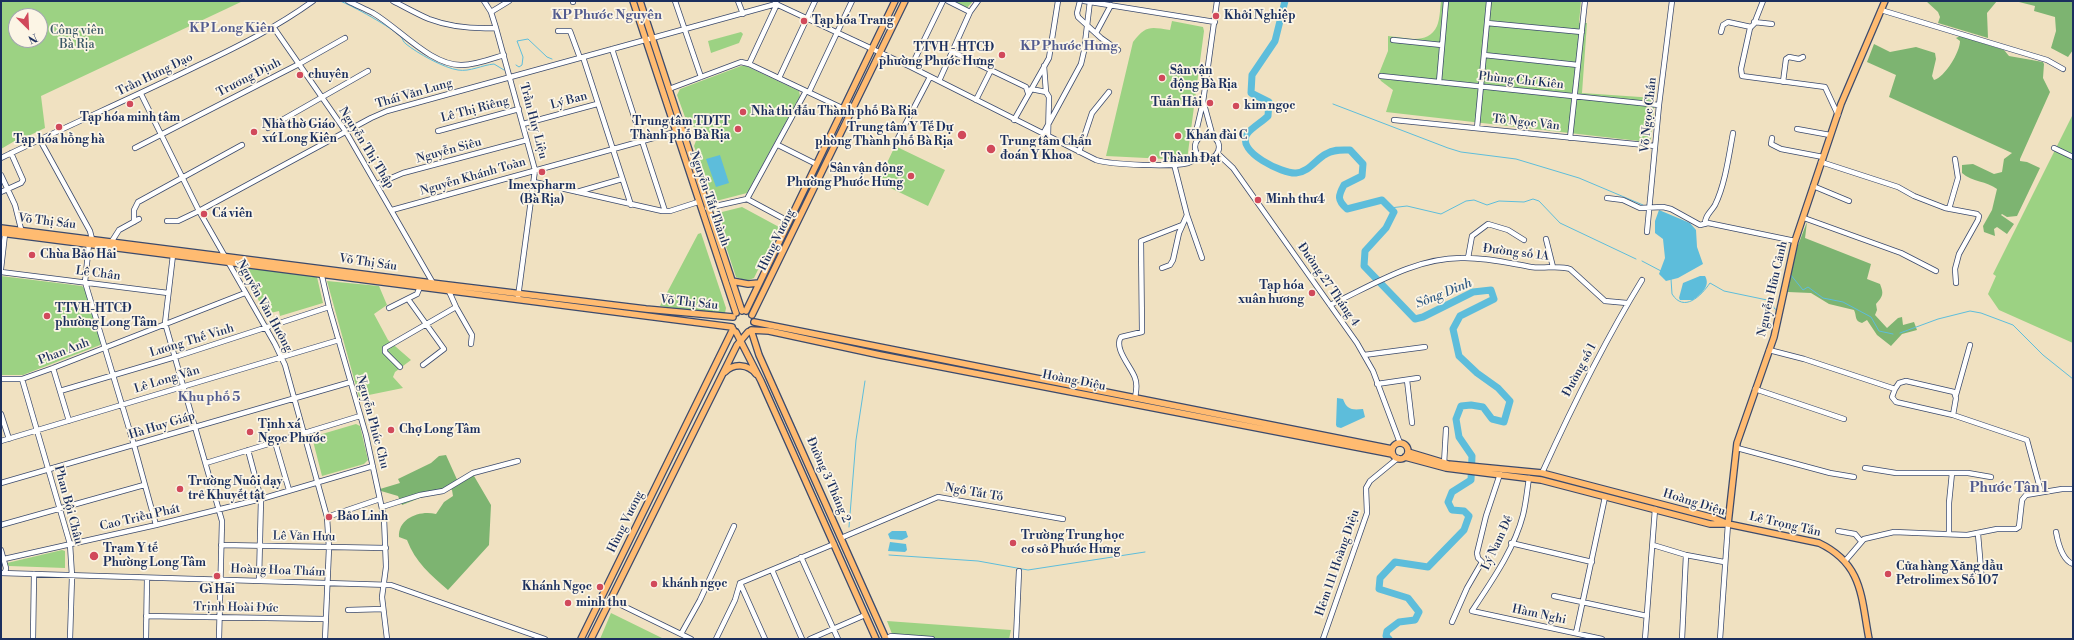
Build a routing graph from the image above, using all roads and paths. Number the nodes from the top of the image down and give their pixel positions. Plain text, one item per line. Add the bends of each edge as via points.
1 (313, 1) edge
2 (348, 1) edge
3 (393, 1) edge
4 (484, 1) edge
5 (509, 1) edge
6 (633, 1) edge
7 (640, 1) edge
8 (675, 1) edge
9 (738, 1) edge
10 (815, 1) edge
11 (852, 1) edge
12 (895, 1) edge
13 (905, 1) edge
14 (943, 1) edge
15 (948, 1) edge
16 (978, 1) edge
17 (1058, 1) edge
18 (1080, 1) edge
19 (1084, 1) edge
20 (1121, 1) edge
21 (1217, 1) edge
22 (1446, 1) edge
23 (1490, 1) edge
24 (1585, 1) edge
25 (1672, 1) edge
26 (1763, 1) edge
27 (1885, 1) edge
28 (776, 2) edge
29 (1090, 2) edge
30 (1111, 5) junction
31 (1120, 7) junction
32 (1882, 10) junction
33 (491, 12) junction
34 (970, 12) junction
35 (743, 14) junction
36 (806, 20) junction
37 (1215, 22) junction
38 (1487, 23) junction
39 (1753, 24) junction
40 (1772, 24) dead end
41 (1087, 25) junction
42 (274, 28) junction
43 (496, 28) junction
44 (684, 30) junction
45 (558, 31) dead end
46 (1582, 32) junction
47 (1721, 32) dead end
48 (1096, 33) junction
49 (837, 34) junction
50 (344, 38) dead end
51 (652, 38) junction
52 (646, 40) junction
53 (1393, 40) dead end
54 (1442, 45) junction
55 (612, 49) junction
56 (872, 49) junction
57 (1118, 50) dead end
58 (953, 52) junction
59 (879, 53) junction
60 (504, 55) junction
61 (1484, 55) junction
62 (581, 57) junction
63 (1803, 57) dead end
64 (299, 64) junction
65 (749, 64) junction
66 (1578, 65) junction
67 (1044, 66) junction
68 (911, 67) junction
69 (2064, 69) dead end
70 (991, 70) junction
71 (368, 71) dead end
72 (1381, 76) dead end
73 (510, 77) junction
74 (701, 77) junction
75 (930, 77) junction
76 (779, 78) junction
77 (939, 81) junction
78 (1439, 82) junction
79 (1783, 82) junction
80 (1481, 87) junction
81 (669, 89) junction
82 (1029, 91) junction
83 (808, 92) junction
84 (1046, 92) junction
85 (1109, 92) dead end
86 (141, 94) junction
87 (1575, 96) junction
88 (323, 97) junction
89 (976, 100) junction
90 (1203, 102) junction
91 (597, 104) junction
92 (1659, 105) junction
93 (842, 108) junction
94 (519, 109) junction
95 (1838, 115) junction
96 (1014, 120) junction
97 (1394, 120) dead end
98 (523, 124) junction
99 (1049, 124) junction
100 (268, 128) dead end
101 (1478, 128) junction
102 (1797, 129) dead end
103 (438, 131) dead end
104 (346, 132) junction
105 (675, 132) junction
106 (1733, 133) dead end
107 (161, 134) junction
108 (1043, 134) junction
109 (1830, 135) junction
110 (1048, 137) junction
111 (1213, 137) junction
112 (1570, 138) junction
113 (1772, 138) dead end
114 (40, 140) junction
115 (527, 140) junction
116 (1197, 140) junction
117 (642, 141) junction
118 (896, 142) dead end
119 (242, 145) dead end
120 (778, 145) junction
121 (1655, 146) junction
122 (135, 148) dead end
123 (2054, 148) dead end
124 (612, 149) junction
125 (1079, 152) junction
126 (11, 153) junction
127 (1217, 153) junction
128 (1199, 157) junction
129 (2073, 157) edge
130 (1, 158) edge
131 (1955, 159) dead end
132 (1822, 160) junction
133 (816, 164) junction
134 (1174, 164) junction
135 (535, 170) junction
136 (1, 175) edge
137 (182, 177) junction
138 (622, 179) junction
139 (534, 182) junction
140 (377, 184) junction
141 (1813, 186) junction
142 (8, 189) junction
143 (1, 192) edge
144 (577, 192) junction
145 (1607, 198) dead end
146 (747, 199) junction
147 (1849, 201) dead end
148 (698, 202) junction
149 (631, 204) junction
150 (707, 208) junction
151 (1649, 208) junction
152 (1948, 209) junction
153 (392, 210) junction
154 (665, 211) junction
155 (199, 212) junction
156 (1187, 215) junction
157 (1804, 218) junction
158 (139, 219) dead end
159 (167, 221) dead end
160 (788, 221) junction
161 (134, 222) junction
162 (1705, 224) junction
163 (1182, 225) junction
164 (1, 228) edge
165 (21, 229) junction
166 (1647, 232) dead end
167 (3, 233) edge
168 (1546, 239) dead end
169 (1524, 240) dead end
170 (91, 241) junction
171 (112, 241) junction
172 (1795, 242) junction
173 (173, 255) junction
174 (225, 256) junction
175 (1202, 258) dead end
176 (1468, 258) junction
177 (228, 262) junction
178 (1162, 268) dead end
179 (1554, 268) junction
180 (1, 270) edge
181 (321, 271) junction
182 (1936, 271) dead end
183 (1642, 280) dead end
184 (732, 281) junction
185 (85, 282) junction
186 (433, 283) junction
187 (759, 283) junction
188 (1956, 283) dead end
189 (420, 287) junction
190 (443, 288) junction
191 (245, 292) junction
192 (168, 293) junction
193 (518, 296) junction
194 (408, 299) junction
195 (1628, 303) junction
196 (1330, 305) junction
197 (329, 307) junction
198 (456, 307) junction
199 (389, 308) dead end
200 (739, 313) junction
201 (752, 315) junction
202 (754, 322) junction
203 (165, 323) junction
204 (426, 324) junction
205 (266, 328) junction
206 (734, 329) junction
207 (750, 331) junction
208 (339, 340) junction
209 (741, 340) junction
210 (471, 344) dead end
211 (1970, 345) dead end
212 (105, 347) junction
213 (1425, 347) dead end
214 (1769, 350) junction
215 (1364, 355) junction
216 (282, 356) junction
217 (175, 357) junction
218 (964, 364) junction
219 (423, 365) dead end
220 (400, 367) dead end
221 (53, 368) junction
222 (962, 370) junction
223 (723, 373) junction
224 (113, 375) junction
225 (1418, 378) dead end
226 (1, 379) edge
227 (22, 379) junction
228 (1407, 380) junction
229 (761, 381) junction
230 (351, 382) junction
231 (1377, 384) junction
232 (184, 385) junction
233 (1755, 389) junction
234 (1895, 389) junction
235 (60, 391) junction
236 (1956, 395) junction
237 (293, 398) junction
238 (1135, 398) junction
239 (1147, 403) junction
240 (122, 405) junction
241 (1, 414) edge
242 (1953, 415) junction
243 (360, 416) junction
244 (1844, 419) dead end
245 (69, 421) junction
246 (1412, 423) dead end
247 (195, 426) junction
248 (1446, 429) dead end
249 (37, 430) junction
250 (303, 434) junction
251 (9, 439) junction
252 (1, 441) edge
253 (275, 442) junction
254 (1400, 442) junction
255 (134, 445) junction
256 (1736, 448) junction
257 (248, 450) junction
258 (1392, 451) junction
259 (1406, 454) junction
260 (1398, 458) junction
261 (518, 461) dead end
262 (206, 463) junction
263 (1444, 464) junction
264 (373, 466) junction
265 (1461, 468) junction
266 (1865, 468) dead end
267 (49, 470) junction
268 (1493, 470) junction
269 (1542, 473) junction
270 (1952, 473) junction
271 (1500, 474) junction
272 (1854, 477) dead end
273 (1991, 477) dead end
274 (1528, 478) junction
275 (316, 482) junction
276 (1, 483) edge
277 (144, 485) junction
278 (2073, 489) edge
279 (289, 490) junction
280 (1613, 492) junction
281 (2041, 492) junction
282 (1608, 497) junction
283 (261, 499) junction
284 (380, 499) junction
285 (382, 507) junction
286 (60, 508) junction
287 (219, 508) junction
288 (1655, 510) junction
289 (327, 517) junction
290 (1063, 519) dead end
291 (1728, 524) junction
292 (1, 525) edge
293 (156, 525) junction
294 (734, 526) dead end
295 (635, 530) junction
296 (1838, 531) dead end
297 (2056, 532) dead end
298 (644, 534) junction
299 (1949, 534) junction
300 (1978, 534) junction
301 (841, 538) junction
302 (1861, 541) junction
303 (1511, 542) junction
304 (70, 544) junction
305 (834, 544) junction
306 (221, 545) junction
307 (1652, 545) junction
308 (260, 546) junction
309 (329, 548) junction
310 (386, 548) junction
311 (1, 550) edge
312 (1686, 555) junction
313 (800, 557) junction
314 (4, 559) junction
315 (1846, 560) junction
316 (1592, 562) junction
317 (1724, 562) junction
318 (2073, 564) edge
319 (772, 570) junction
320 (1019, 571) dead end
321 (3, 573) edge
322 (34, 574) junction
323 (72, 576) junction
324 (146, 578) junction
325 (222, 579) junction
326 (259, 580) junction
327 (1982, 581) dead end
328 (327, 582) junction
329 (740, 583) junction
330 (384, 584) junction
331 (602, 595) junction
332 (1554, 596) dead end
333 (611, 600) junction
334 (1584, 602) junction
335 (383, 609) junction
336 (348, 610) dead end
337 (1472, 611) joint
338 (865, 615) junction
339 (146, 616) junction
340 (1647, 616) junction
341 (220, 618) junction
342 (326, 619) junction
343 (1452, 622) dead end
344 (833, 628) junction
345 (1576, 633) junction
346 (681, 634) junction
347 (33, 639) edge
348 (70, 639) edge
349 (146, 639) edge
350 (219, 639) edge
351 (326, 639) edge
352 (387, 639) edge
353 (545, 639) edge
354 (581, 639) edge
355 (591, 639) edge
356 (691, 639) edge
357 (716, 639) edge
358 (765, 639) edge
359 (802, 639) edge
360 (810, 639) edge
361 (838, 639) edge
362 (876, 639) edge
363 (886, 639) edge
364 (928, 639) edge
365 (932, 639) edge
366 (1016, 639) edge
367 (1323, 639) edge
368 (1602, 639) edge
369 (1645, 639) edge
370 (1682, 639) edge
371 (1720, 639) edge
372 (1869, 639) edge

1 - 42 street, Trần Hưng Đạo
2 - 60 street via 373,13 438,59 461,65
3 - 43 street via 444,24
4 - 33 street, Trần Huy Liệu
5 - 33 street
6 - 52 main road, Nguyễn Tất Thành
7 - 51 main road, Nguyễn Tất Thành
8 - 44 street
9 - 35 street
10 - 36 street
11 - 49 street
12 - 56 main road, Hùng Vương
13 - 59 main road, Hùng Vương
14 - 68 street
15 - 34 street
16 - 34 street
17 - 67 street via 1051,50
18 - 41 street via 1077,15
19 - 29 street
20 - 31 street
21 - 37 street
22 - 54 street
23 - 38 street
24 - 46 street
25 - 92 street, Võ Ngọc Chấn
26 - 39 street
27 - 32 main road, Nguyễn Hữu Cảnh
28 - 35 street, Thái Văn Lung
28 - 36 street
28 - 65 street
29 - 30 street
29 - 41 street
30 - 31 street
30 - 48 street
31 - 37 street
32 - 69 street via 2047,60
32 - 95 main road, Nguyễn Hữu Cảnh
33 - 43 street, Trần Huy Liệu
34 - 58 street
35 - 44 street, Thái Văn Lung
36 - 49 street
36 - 76 street
37 - 90 street
38 - 46 street
38 - 61 street
39 - 40 street
39 - 47 street via 1728,22
39 - 79 street via 1741,69 1742,76
41 - 48 street
41 - 99 street via 1081,64
42 - 64 street, Nguyễn Thị Thập
42 - 86 street, Trần Hưng Đạo
43 - 60 street, Trần Huy Liệu
44 - 51 street, Thái Văn Lung
44 - 74 street
45 - 62 street via 570,31
46 - 66 street
48 - 57 street
49 - 56 street
49 - 83 street
50 - 64 street, Trương Định
51 - 52 street, Thái Văn Lung
51 - 81 main road, Nguyễn Tất Thành
52 - 55 street, Thái Văn Lung
52 - 105 main road, Nguyễn Tất Thành
53 - 54 street
54 - 78 street
55 - 62 street, Thái Văn Lung
55 - 117 street
56 - 59 street
56 - 93 main road, Hùng Vương
58 - 70 street
58 - 77 street
59 - 68 street
59 - 201 main road, Hùng Vương
60 - 73 street, Trần Huy Liệu
61 - 66 street
61 - 80 street
62 - 73 street, Thái Văn Lung
62 - 91 street
63 - 79 street via 1786,59
64 - 88 street, Nguyễn Thị Thập
64 - 107 street, Trương Định
65 - 74 street via 740,62
65 - 76 street
66 - 87 street
67 - 82 street
67 - 84 street
68 - 75 street
70 - 82 street via 1026,87
70 - 89 street
71 - 88 street
72 - 78 street, Phùng Chí Kiên
73 - 94 street, Trần Huy Liệu
73 - 104 street, Thái Văn Lung via 387,111
74 - 81 street
75 - 77 street
75 - 118 street
76 - 83 street
77 - 89 street
78 - 80 street, Phùng Chí Kiên
79 - 95 street via 1825,87
80 - 87 street, Phùng Chí Kiên
80 - 101 street
81 - 150 main road, Nguyễn Tất Thành
82 - 84 street
82 - 96 street
83 - 93 street
83 - 120 street
84 - 99 street via 1050,97
85 - 125 street via 1092,113
86 - 107 street, Nguyễn Văn Hưởng
86 - 114 street, Trần Hưng Đạo
87 - 92 street, Phùng Chí Kiên
87 - 112 street
88 - 100 street
88 - 104 street, Nguyễn Thị Thập
89 - 96 street
90 - 111 street
90 - 116 street via 1196,129
91 - 98 street, Lý Ban
91 - 124 street
92 - 121 street, Võ Ngọc Chấn
93 - 133 main road, Hùng Vương
94 - 98 street, Trần Huy Liệu
94 - 103 street, Lê Thị Riêng
95 - 109 main road, Nguyễn Hữu Cảnh
96 - 108 street
97 - 101 street, Tô Ngọc Vân
98 - 115 street, Trần Huy Liệu
99 - 108 street
99 - 110 street
101 - 112 street, Tô Ngọc Vân
102 - 109 street
104 - 140 street, Nguyễn Thị Thập
104 - 155 street, Thái Văn Lung
105 - 117 street, Nguyễn Khánh Toàn
105 - 148 main road, Nguyễn Tất Thành
106 - 162 street via 1715,205 1705,219
107 - 122 street, Trương Định
107 - 137 street, Nguyễn Văn Hưởng
108 - 110 street
109 - 132 main road, Nguyễn Hữu Cảnh
110 - 125 street
111 - 116 street via 1203,135
111 - 127 street via 1219,146
112 - 121 street, Tô Ngọc Vân
113 - 132 street via 1771,144 1778,148
114 - 126 street, Trần Hưng Đạo
114 - 170 street via 90,231
115 - 135 street, Trần Huy Liệu
115 - 140 street, Nguyễn Siêu via 403,173
116 - 128 street via 1194,148
117 - 124 street, Nguyễn Khánh Toàn
117 - 154 street
119 - 137 street
120 - 133 street
120 - 146 street
121 - 151 street, Võ Ngọc Chấn
123 - 129 street
124 - 135 street, Nguyễn Khánh Toàn
124 - 138 street
125 - 134 street via 1106,162
126 - 130 street, Trần Hưng Đạo
126 - 142 street via 23,180
127 - 128 street via 1208,159
127 - 196 street, Đường 27 Tháng 4 via 1233,168
128 - 134 street via 1189,163
131 - 152 street via 1958,178
132 - 141 main road, Nguyễn Hữu Cảnh
132 - 152 street via 1898,187
133 - 160 main road, Hùng Vương
134 - 156 street
135 - 139 street, Trần Huy Liệu
135 - 153 street, Nguyễn Khánh Toàn
136 - 142 street
137 - 155 street, Nguyễn Văn Hưởng
137 - 161 street via 138,202 134,210
138 - 144 street
138 - 149 street
139 - 144 street
139 - 193 street, Trần Huy Liệu
140 - 153 street, Nguyễn Thị Thập
141 - 147 street
141 - 157 main road, Nguyễn Hữu Cảnh
142 - 143 street
142 - 165 street
144 - 149 street
145 - 151 street via 1623,200 1640,208
146 - 150 street
146 - 160 street
148 - 154 street
148 - 200 main road, Nguyễn Tất Thành
149 - 154 street
150 - 184 main road, Nguyễn Tất Thành
151 - 162 street via 1663,206 1700,225
151 - 166 street, Võ Ngọc Chấn
152 - 188 street via 1979,216 1959,254 1955,269
153 - 186 street, Nguyễn Thị Thập
155 - 159 street, Thái Văn Lung via 178,221
155 - 174 street, Nguyễn Văn Hưởng
156 - 163 street
156 - 175 street
157 - 172 main road, Nguyễn Hữu Cảnh
157 - 182 street via 1901,253
158 - 161 street
160 - 187 main road, Hùng Vương
161 - 171 street via 119,230
162 - 172 street via 1741,229
163 - 178 street via 1171,263
163 - 238 street via 1141,241 1142,332 1119,339 1123,356 1136,380
164 - 165 main road, Võ Thị Sáu
165 - 170 main road, Võ Thị Sáu
167 - 170 main road, Võ Thị Sáu
167 - 180 street
168 - 179 street
169 - 176 street via 1508,230 1488,224 1472,236
170 - 171 main road, Võ Thị Sáu
170 - 173 main road, Võ Thị Sáu
170 - 185 street
171 - 174 main road, Võ Thị Sáu
172 - 214 main road, Nguyễn Hữu Cảnh via 1781,313
173 - 177 main road, Võ Thị Sáu
173 - 192 street
174 - 177 street, Nguyễn Văn Hưởng
174 - 181 main road, Võ Thị Sáu
176 - 179 street, Đường số 1A
176 - 196 street, Đường số 1A via 1433,262 1413,268
177 - 181 main road, Võ Thị Sáu
177 - 191 street, Nguyễn Văn Hưởng
179 - 195 street, Đường số 1A via 1564,266 1570,269 1605,301
180 - 185 street, Lê Chân
181 - 186 main road, Võ Thị Sáu
181 - 189 main road, Võ Thị Sáu
181 - 197 street, Nguyễn Phúc Chu
183 - 195 street, Đường số 1
184 - 187 main road
184 - 200 main road, Nguyễn Tất Thành
185 - 192 street, Lê Chân
185 - 212 street
186 - 190 main road, Võ Thị Sáu
187 - 200 main road, Hùng Vương
189 - 190 main road, Võ Thị Sáu
189 - 194 street via 417,294
190 - 193 main road, Võ Thị Sáu
190 - 193 main road, Võ Thị Sáu
190 - 198 street
191 - 203 street, Phan Anh
191 - 205 street, Nguyễn Văn Hưởng
192 - 203 street
193 - 200 main road, Võ Thị Sáu via 646,309
193 - 206 main road, Võ Thị Sáu
194 - 199 street
194 - 204 street
195 - 269 street, Đường số 1 via 1582,388
196 - 215 street, Đường 27 Tháng 4
197 - 205 street, Lương Thế Vinh
197 - 208 street, Nguyễn Phúc Chu
198 - 204 street
198 - 210 street via 472,335
200 - 201 main road
200 - 206 main road
201 - 202 main road
202 - 207 main road
202 - 218 main road, Hoàng Diệu
203 - 212 street, Phan Anh
203 - 217 street
204 - 219 street via 444,349
204 - 220 street via 385,348 385,352
205 - 216 street, Nguyễn Văn Hưởng
205 - 217 street, Lương Thế Vinh
206 - 207 main road via 744,334
206 - 209 main road, Đường 3 Tháng 2
206 - 295 main road, Hùng Vương
207 - 209 main road, Hùng Vương
207 - 222 main road, Hoàng Diệu via 769,332
207 - 301 main road, Đường 3 Tháng 2
208 - 216 street, Lê Long Vân
208 - 230 street, Nguyễn Phúc Chu
209 - 223 main road, Hùng Vương
209 - 229 main road, Đường 3 Tháng 2
211 - 236 street
212 - 221 street, Phan Anh
212 - 224 street
213 - 215 street
214 - 233 main road, Nguyễn Hữu Cảnh
214 - 234 street
215 - 231 street, Đường 27 Tháng 4
216 - 232 street, Lê Long Vân
216 - 237 street, Nguyễn Văn Hưởng
217 - 224 street, Lương Thế Vinh
217 - 232 street
218 - 222 main road
218 - 238 main road, Hoàng Diệu
221 - 227 street, Phan Anh
221 - 235 street
222 - 239 main road, Hoàng Diệu
223 - 229 main road via 727,369 741,365 754,371
223 - 298 main road, Hùng Vương
224 - 235 street, Lương Thế Vinh
224 - 240 street
225 - 228 street
226 - 227 street, Phan Anh
227 - 249 street, Phan Bội Châu
228 - 231 street
228 - 246 street
229 - 305 main road, Đường 3 Tháng 2
230 - 237 street, Hà Huy Giáp
230 - 243 street, Nguyễn Phúc Chu
231 - 254 street, Đường 27 Tháng 4
232 - 240 street, Lê Long Vân
232 - 247 street
233 - 244 street
233 - 256 main road, Nguyễn Hữu Cảnh
234 - 236 street via 1899,383 1906,381 1954,392
234 - 242 street via 1892,397 1896,402
235 - 245 street
236 - 242 street
237 - 247 street, Hà Huy Giáp
237 - 250 street, Nguyễn Văn Hưởng
238 - 239 main road, Hoàng Diệu
239 - 258 main road, Hoàng Diệu
240 - 245 street, Lê Long Vân
240 - 255 street
241 - 251 street
242 - 281 street via 2027,440
243 - 250 street
243 - 264 street, Nguyễn Phúc Chu
245 - 249 street, Lê Long Vân
247 - 255 street, Hà Huy Giáp
247 - 262 street
248 - 263 street
249 - 251 street, Lê Long Vân
249 - 267 street, Phan Bội Châu
250 - 253 street
250 - 275 street, Nguyễn Văn Hưởng
251 - 252 street, Lê Long Vân
253 - 257 street
253 - 279 street
254 - 258 main road via 1395,444
254 - 259 main road via 1406,446
255 - 267 street, Hà Huy Giáp
255 - 277 street
256 - 272 street
256 - 291 main road, Nguyễn Hữu Cảnh
257 - 262 street
257 - 283 street
258 - 260 main road
259 - 260 main road
259 - 263 main road
259 - 265 main road via 1439,466
260 - 367 street, Hẻm 111 Hoàng Diệu via 1370,481 1366,488 1367,513
261 - 285 street via 473,473 443,491
262 - 287 street
263 - 265 main road
264 - 275 street, Cao Triều Phát
264 - 284 street, Nguyễn Phúc Chu
265 - 268 main road
266 - 270 street via 1876,472
267 - 276 street, Hà Huy Giáp
267 - 286 street, Phan Bội Châu
268 - 269 main road, Hoàng Diệu
268 - 271 main road, Hoàng Diệu
269 - 280 main road, Hoàng Diệu
270 - 273 street
270 - 299 street
271 - 274 main road, Hoàng Diệu
271 - 343 street via 1477,553 1482,562
274 - 282 main road, Hoàng Diệu
274 - 303 street, Lý Nam Đế via 1523,515
275 - 279 street, Cao Triều Phát
275 - 289 street, Nguyễn Văn Hưởng
277 - 286 street
277 - 293 street
278 - 281 street
279 - 283 street, Cao Triều Phát
280 - 282 main road
280 - 291 main road, Hoàng Diệu via 1714,518
281 - 300 street via 2024,497 2019,527
282 - 288 main road, Hoàng Diệu
282 - 316 street
283 - 287 street, Cao Triều Phát
283 - 308 street
284 - 285 street, Nguyễn Phúc Chu
284 - 289 street
285 - 310 street, Nguyễn Phúc Chu
286 - 292 street
286 - 304 street, Phan Bội Châu
287 - 293 street, Cao Triều Phát
287 - 306 street via 222,521
288 - 291 main road, Hoàng Diệu via 1710,524
288 - 307 street
289 - 309 street, Nguyễn Văn Hưởng
290 - 301 street, Ngô Tất Tố via 938,497
291 - 315 main road, Lê Trọng Tấn via 1820,544 1832,549
291 - 317 street, Nguyễn Hữu Cảnh
293 - 304 street, Cao Triều Phát
294 - 346 street via 700,600
295 - 298 main road
295 - 331 main road, Hùng Vương
296 - 302 street via 1854,533
297 - 318 street via 2065,558
298 - 333 main road, Hùng Vương
299 - 300 street
299 - 302 street via 1894,532
300 - 327 street
301 - 363 main road, Đường 3 Tháng 2
302 - 315 street
303 - 316 street
303 - 337 street, Lý Nam Đế via 1498,570
304 - 314 street, Cao Triều Phát
304 - 323 street, Phan Bội Châu
305 - 313 street
305 - 338 main road, Đường 3 Tháng 2
306 - 308 street, Lê Văn Hưu
306 - 325 street
307 - 312 street
307 - 340 street
308 - 309 street, Lê Văn Hưu
308 - 326 street
309 - 310 street, Lê Văn Hưu
309 - 328 street, Nguyễn Văn Hưởng
310 - 330 street, Nguyễn Phúc Chu
311 - 314 street
312 - 317 street
312 - 370 street
313 - 319 street
313 - 344 street
314 - 321 street
315 - 372 main road, Lê Trọng Tấn via 1856,576
316 - 334 street
317 - 371 street, Nguyễn Hữu Cảnh
319 - 329 street
319 - 359 street
320 - 366 street
321 - 322 street, Hoàng Hoa Thám
322 - 323 street, Hoàng Hoa Thám
322 - 347 street
323 - 324 street, Hoàng Hoa Thám
323 - 348 street, Phan Bội Châu
324 - 325 street, Hoàng Hoa Thám
324 - 339 street
325 - 326 street, Hoàng Hoa Thám
325 - 341 street
326 - 328 street, Hoàng Hoa Thám
328 - 330 street, Hoàng Hoa Thám
328 - 342 street, Nguyễn Văn Hưởng
329 - 357 street via 735,600
329 - 358 street
330 - 335 street, Nguyễn Phúc Chu
330 - 353 street, Hoàng Hoa Thám via 416,592
331 - 333 main road
331 - 354 main road, Hùng Vương
332 - 334 street
333 - 346 street
333 - 355 main road, Hùng Vương
334 - 340 street
334 - 345 street
335 - 336 street
335 - 352 street, Nguyễn Phúc Chu
337 - 345 street, Hàm Nghi
338 - 344 street
338 - 362 main road, Đường 3 Tháng 2
339 - 341 street, Trịnh Hoài Đức
339 - 349 street
340 - 369 street
341 - 342 street, Trịnh Hoài Đức
341 - 350 street
342 - 351 street, Nguyễn Văn Hưởng
344 - 360 street
344 - 361 street
345 - 368 street, Hàm Nghi
346 - 356 street
363 - 364 street via 891,636
364 - 365 street

